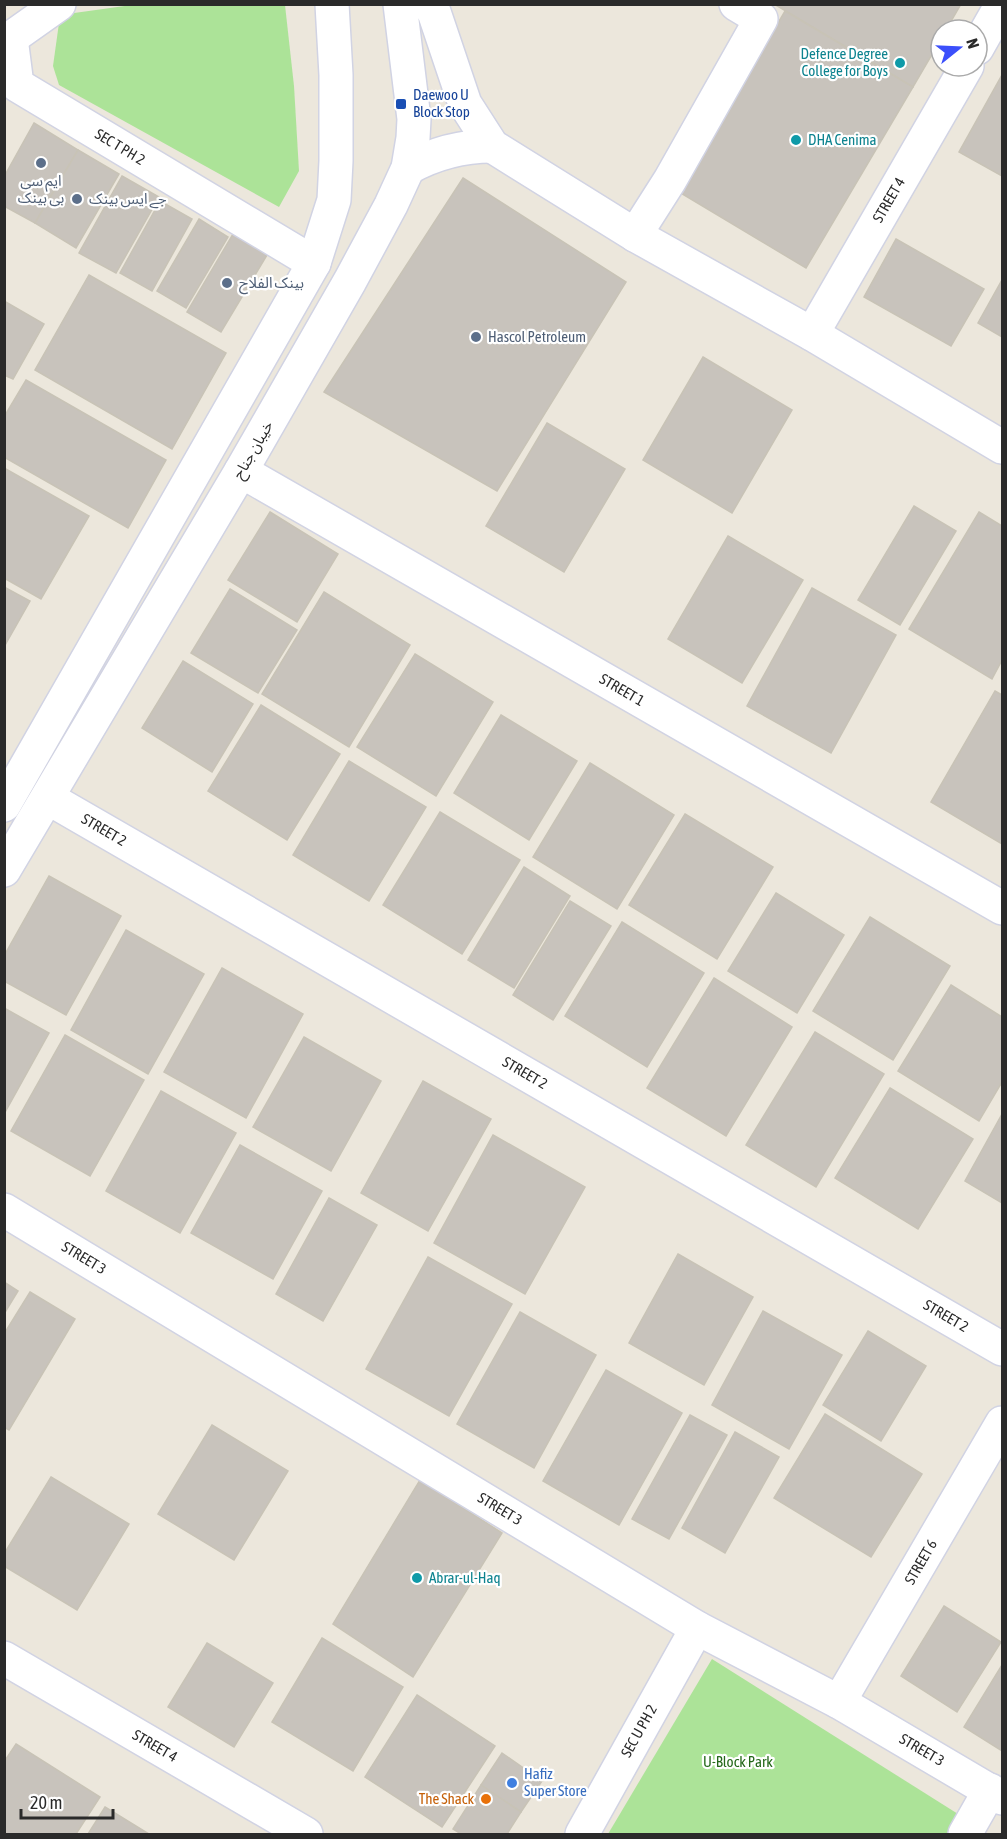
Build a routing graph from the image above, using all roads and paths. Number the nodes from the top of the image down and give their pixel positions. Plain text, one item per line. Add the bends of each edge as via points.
1 (59, 4) edge
2 (332, 4) edge
3 (400, 4) edge
4 (428, 4) edge
5 (736, 4) edge
6 (1002, 4) edge
7 (989, 27) edge
8 (8, 35) edge
9 (960, 78) edge
10 (11, 96) edge
11 (492, 146) junction
12 (408, 168) junction
13 (635, 235) junction
14 (314, 263) junction
15 (812, 334) junction
16 (1002, 447) edge
17 (241, 471) junction
18 (48, 798) junction
19 (4, 805) edge
20 (4, 870) edge
21 (1002, 908) edge
22 (4, 1210) edge
23 (1002, 1349) edge
24 (1002, 1423) edge
25 (697, 1628) junction
26 (4, 1658) edge
27 (839, 1702) junction
28 (996, 1794) edge
29 (306, 1834) edge
30 (582, 1834) edge
31 (965, 1834) edge

1 - 8 street, SEC T PH 2
2 - 14 street via 336,75 334,200
3 - 12 street, خیبان جناح via 414,119
4 - 11 street via 465,104
5 - 13 street via 761,19
6 - 7 street
8 - 10 street, SEC T PH 2
9 - 15 street, STREET 4
10 - 14 street, SEC T PH 2
11 - 12 street via 448,150
11 - 13 street
12 - 17 street, خیبان جناح via 350,280
13 - 15 street
14 - 19 street
15 - 16 street
17 - 18 street, خیبان جناح
17 - 21 street, STREET 1
18 - 20 street, خیبان جناح
18 - 23 street, STREET 2
22 - 25 street, STREET 3
24 - 27 street, STREET 6
25 - 27 street, STREET 3
25 - 30 street, SEC U PH 2
26 - 29 street, STREET 4
27 - 28 street, STREET 3
28 - 31 street

